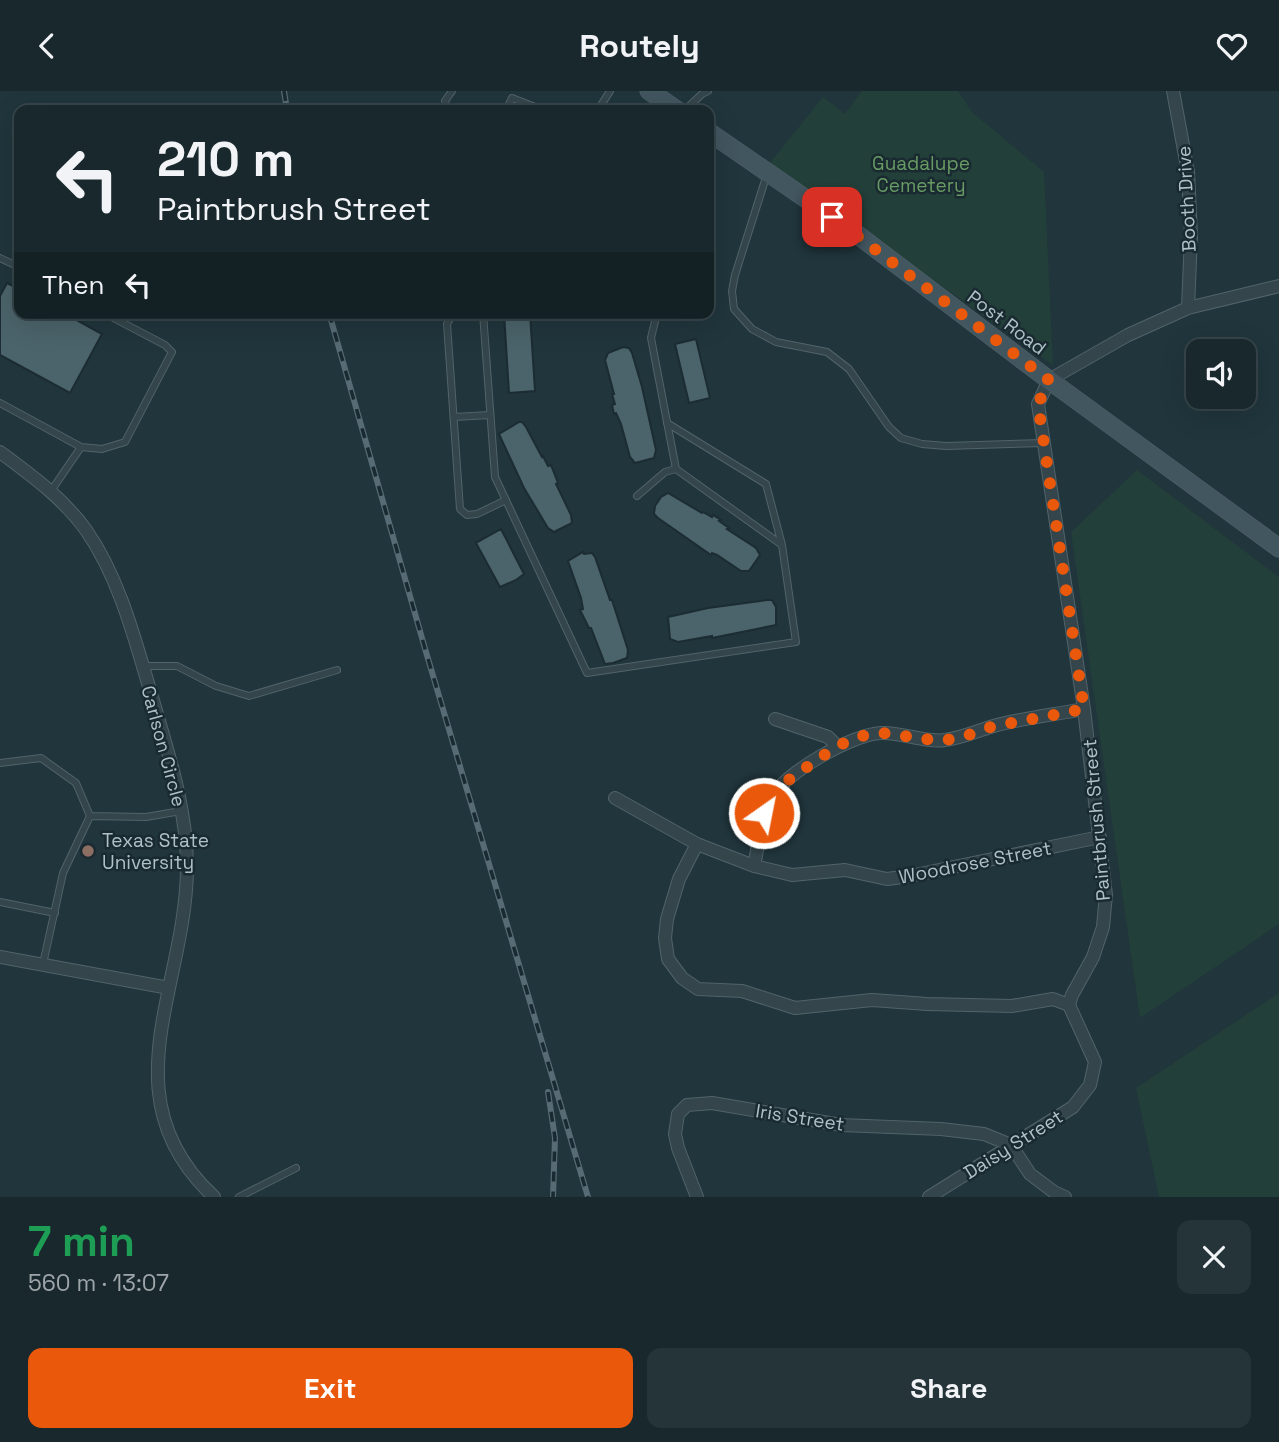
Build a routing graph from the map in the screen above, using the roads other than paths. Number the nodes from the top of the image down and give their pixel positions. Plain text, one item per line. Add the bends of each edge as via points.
1 (649, 91) edge
2 (708, 91) edge
3 (1173, 91) edge
4 (508, 105) edge
5 (530, 105) edge
6 (670, 105) edge
7 (691, 105) edge
8 (714, 135) edge
9 (768, 172) junction
10 (1279, 286) edge
11 (1188, 308) junction
12 (115, 319) edge
13 (451, 319) edge
14 (483, 319) edge
15 (656, 319) edge
16 (1049, 380) junction
17 (0, 403) edge
18 (490, 415) junction
19 (454, 417) junction
20 (667, 423) junction
21 (1044, 443) junction
22 (81, 447) junction
23 (0, 452) edge
24 (676, 469) junction
25 (51, 491) junction
26 (636, 496) dead end
27 (506, 500) junction
28 (782, 545) junction
29 (1279, 548) edge
30 (142, 666) junction
31 (337, 670) dead end
32 (1084, 709) junction
33 (775, 719) dead end
34 (837, 746) junction
35 (0, 763) edge
36 (615, 798) dead end
37 (183, 811) junction
38 (90, 816) junction
39 (1100, 837) junction
40 (696, 844) junction
41 (754, 866) junction
42 (0, 902) edge
43 (54, 913) junction
44 (0, 957) edge
45 (43, 965) junction
46 (169, 989) junction
47 (1069, 1005) junction
48 (1012, 1145) junction
49 (296, 1168) dead end
50 (214, 1197) edge
51 (239, 1197) edge
52 (697, 1197) edge
53 (929, 1197) edge
54 (1065, 1197) edge

1 - 6 street
2 - 7 lane
3 - 11 street, Booth Drive via 1188,172
4 - 5 lane via 512,98
8 - 9 street, Post Road
9 - 16 street, Post Road
9 - 21 lane via 732,291 734,309 752,329 776,342 827,352 849,369 901,438 946,446
10 - 11 street
11 - 16 street via 1128,335
12 - 22 lane via 172,352 125,442 102,449
13 - 19 lane via 447,324
14 - 18 lane
15 - 20 lane via 651,338
16 - 21 street, Paintbrush Street via 1038,404
16 - 29 street, Post Road
17 - 22 lane
18 - 19 lane
18 - 27 lane via 495,477
19 - 27 lane via 460,509 477,515
20 - 24 lane
20 - 28 lane via 766,484
21 - 32 street, Paintbrush Street
22 - 25 lane
23 - 25 street, Carlson Circle
24 - 26 lane via 665,472
24 - 28 lane
25 - 30 street, Carlson Circle via 85,530 117,585
27 - 28 lane via 587,673 796,642
30 - 31 lane via 177,666 216,687 249,696
30 - 37 street, Carlson Circle
32 - 34 street via 941,741 882,733
32 - 39 street, Paintbrush Street
33 - 34 street via 828,737
34 - 41 street via 771,796
35 - 38 lane via 41,758 76,783
36 - 40 street, Woodrose Street
37 - 38 lane via 146,817
37 - 46 street, Carlson Circle via 187,868
38 - 43 lane via 63,873
39 - 41 street, Woodrose Street via 887,879 845,870 792,875
39 - 47 street, Paintbrush Street via 1106,895 1102,927
40 - 41 street, Woodrose Street
40 - 47 street via 679,879 665,938 668,959 682,978 698,989 741,991 795,1008 872,1000 1012,1006 1053,999
42 - 43 lane
43 - 45 lane
44 - 45 street
45 - 46 street
46 - 50 street, Carlson Circle via 157,1062 162,1114 180,1156
47 - 48 street, Daisy Street via 1096,1062 1090,1085 1073,1107
48 - 52 street, Iris Street via 984,1134 841,1125 725,1104 687,1105 678,1114 675,1134
48 - 53 street, Daisy Street
48 - 54 street via 1030,1174
49 - 51 lane

